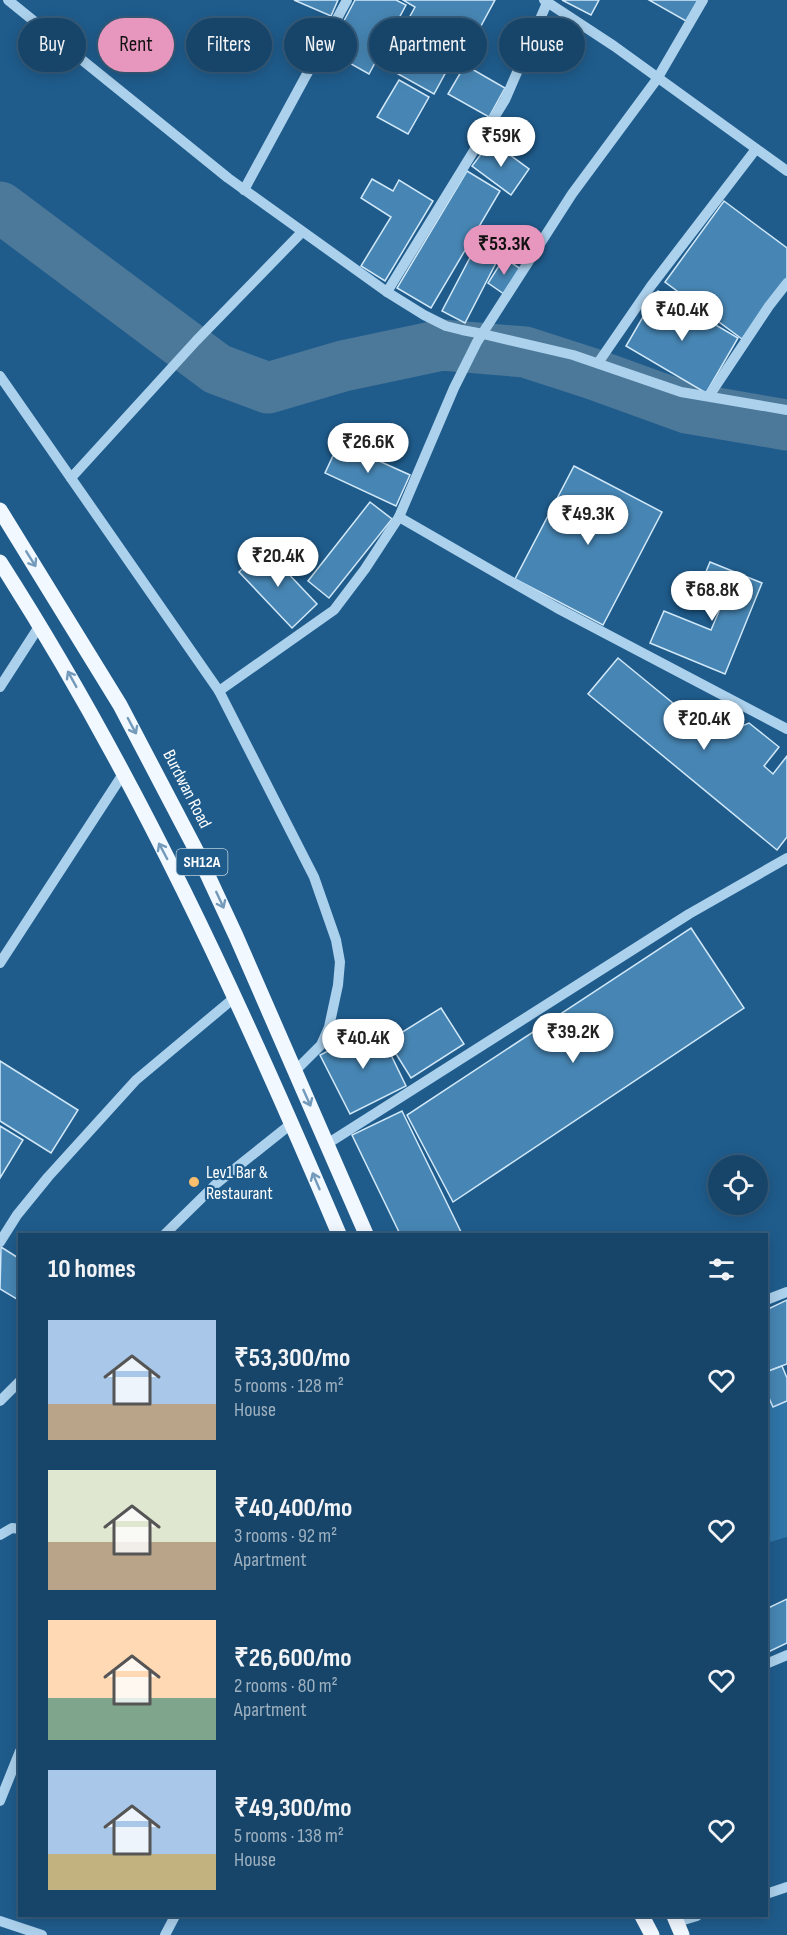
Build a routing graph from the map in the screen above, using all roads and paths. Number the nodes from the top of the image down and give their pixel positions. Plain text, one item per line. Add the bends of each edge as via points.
1 (347, 0) edge
2 (703, 0) edge
3 (546, 1) edge
4 (14, 2) edge
5 (657, 79) junction
6 (756, 149) junction
7 (787, 171) edge
8 (244, 190) junction
9 (302, 232) junction
10 (787, 283) edge
11 (387, 292) junction
12 (480, 338) junction
13 (598, 363) junction
14 (0, 376) edge
15 (710, 396) junction
16 (787, 410) edge
17 (71, 478) junction
18 (0, 510) edge
19 (399, 517) junction
20 (0, 562) edge
21 (40, 625) junction
22 (0, 687) edge
23 (219, 691) junction
24 (787, 729) edge
25 (123, 774) junction
26 (787, 858) edge
27 (0, 963) edge
28 (234, 998) junction
29 (295, 1071) junction
30 (291, 1124) junction
31 (327, 1144) junction
32 (166, 1233) edge
33 (339, 1233) edge
34 (366, 1233) edge
35 (0, 1242) edge
36 (787, 1292) edge
37 (768, 1299) edge
38 (18, 1383) edge
39 (0, 1401) edge
40 (18, 1529) edge
41 (0, 1535) edge
42 (787, 1655) edge
43 (768, 1663) edge
44 (18, 1755) edge
45 (0, 1801) edge
46 (787, 1887) edge
47 (768, 1893) edge
48 (174, 1917) edge
49 (643, 1917) edge
50 (696, 1917) edge
51 (0, 1921) edge
52 (678, 1924) edge
53 (42, 1935) edge
54 (165, 1935) edge
55 (652, 1935) edge

1 - 8 street
2 - 5 street
3 - 5 street
3 - 11 street via 505,100
4 - 8 street
5 - 6 street
5 - 12 street via 572,194
6 - 7 street
6 - 13 street via 651,286
8 - 9 street
9 - 11 street
9 - 17 street
10 - 15 street
11 - 12 street via 446,326
12 - 13 street
12 - 19 street
13 - 15 street via 681,392
14 - 17 street
15 - 16 street
17 - 23 street
18 -> 29 main road, Burdwan Road / SH12A via 114,695 161,780
19 - 23 street via 334,610
19 - 24 street via 557,608
20 - 21 main road, SH12A
21 - 22 street
25 -> 21 main road, SH12A
23 - 29 street via 314,877 336,940 340,963 329,1027 321,1045
25 - 27 street
28 -> 25 main road, SH12A
26 - 31 street via 689,914
28 - 30 main road, SH12A
28 - 35 street via 136,1080 48,1177
29 -> 31 main road, Burdwan Road / SH12A
30 - 32 street via 217,1183
33 -> 30 main road, SH12A
31 - 34 main road, Burdwan Road / SH12A
36 - 37 street
38 - 39 street
40 - 41 street
42 - 43 street
44 - 45 street
46 - 47 street
48 - 54 street
49 - 55 main road
50 - 52 street
51 - 53 street

